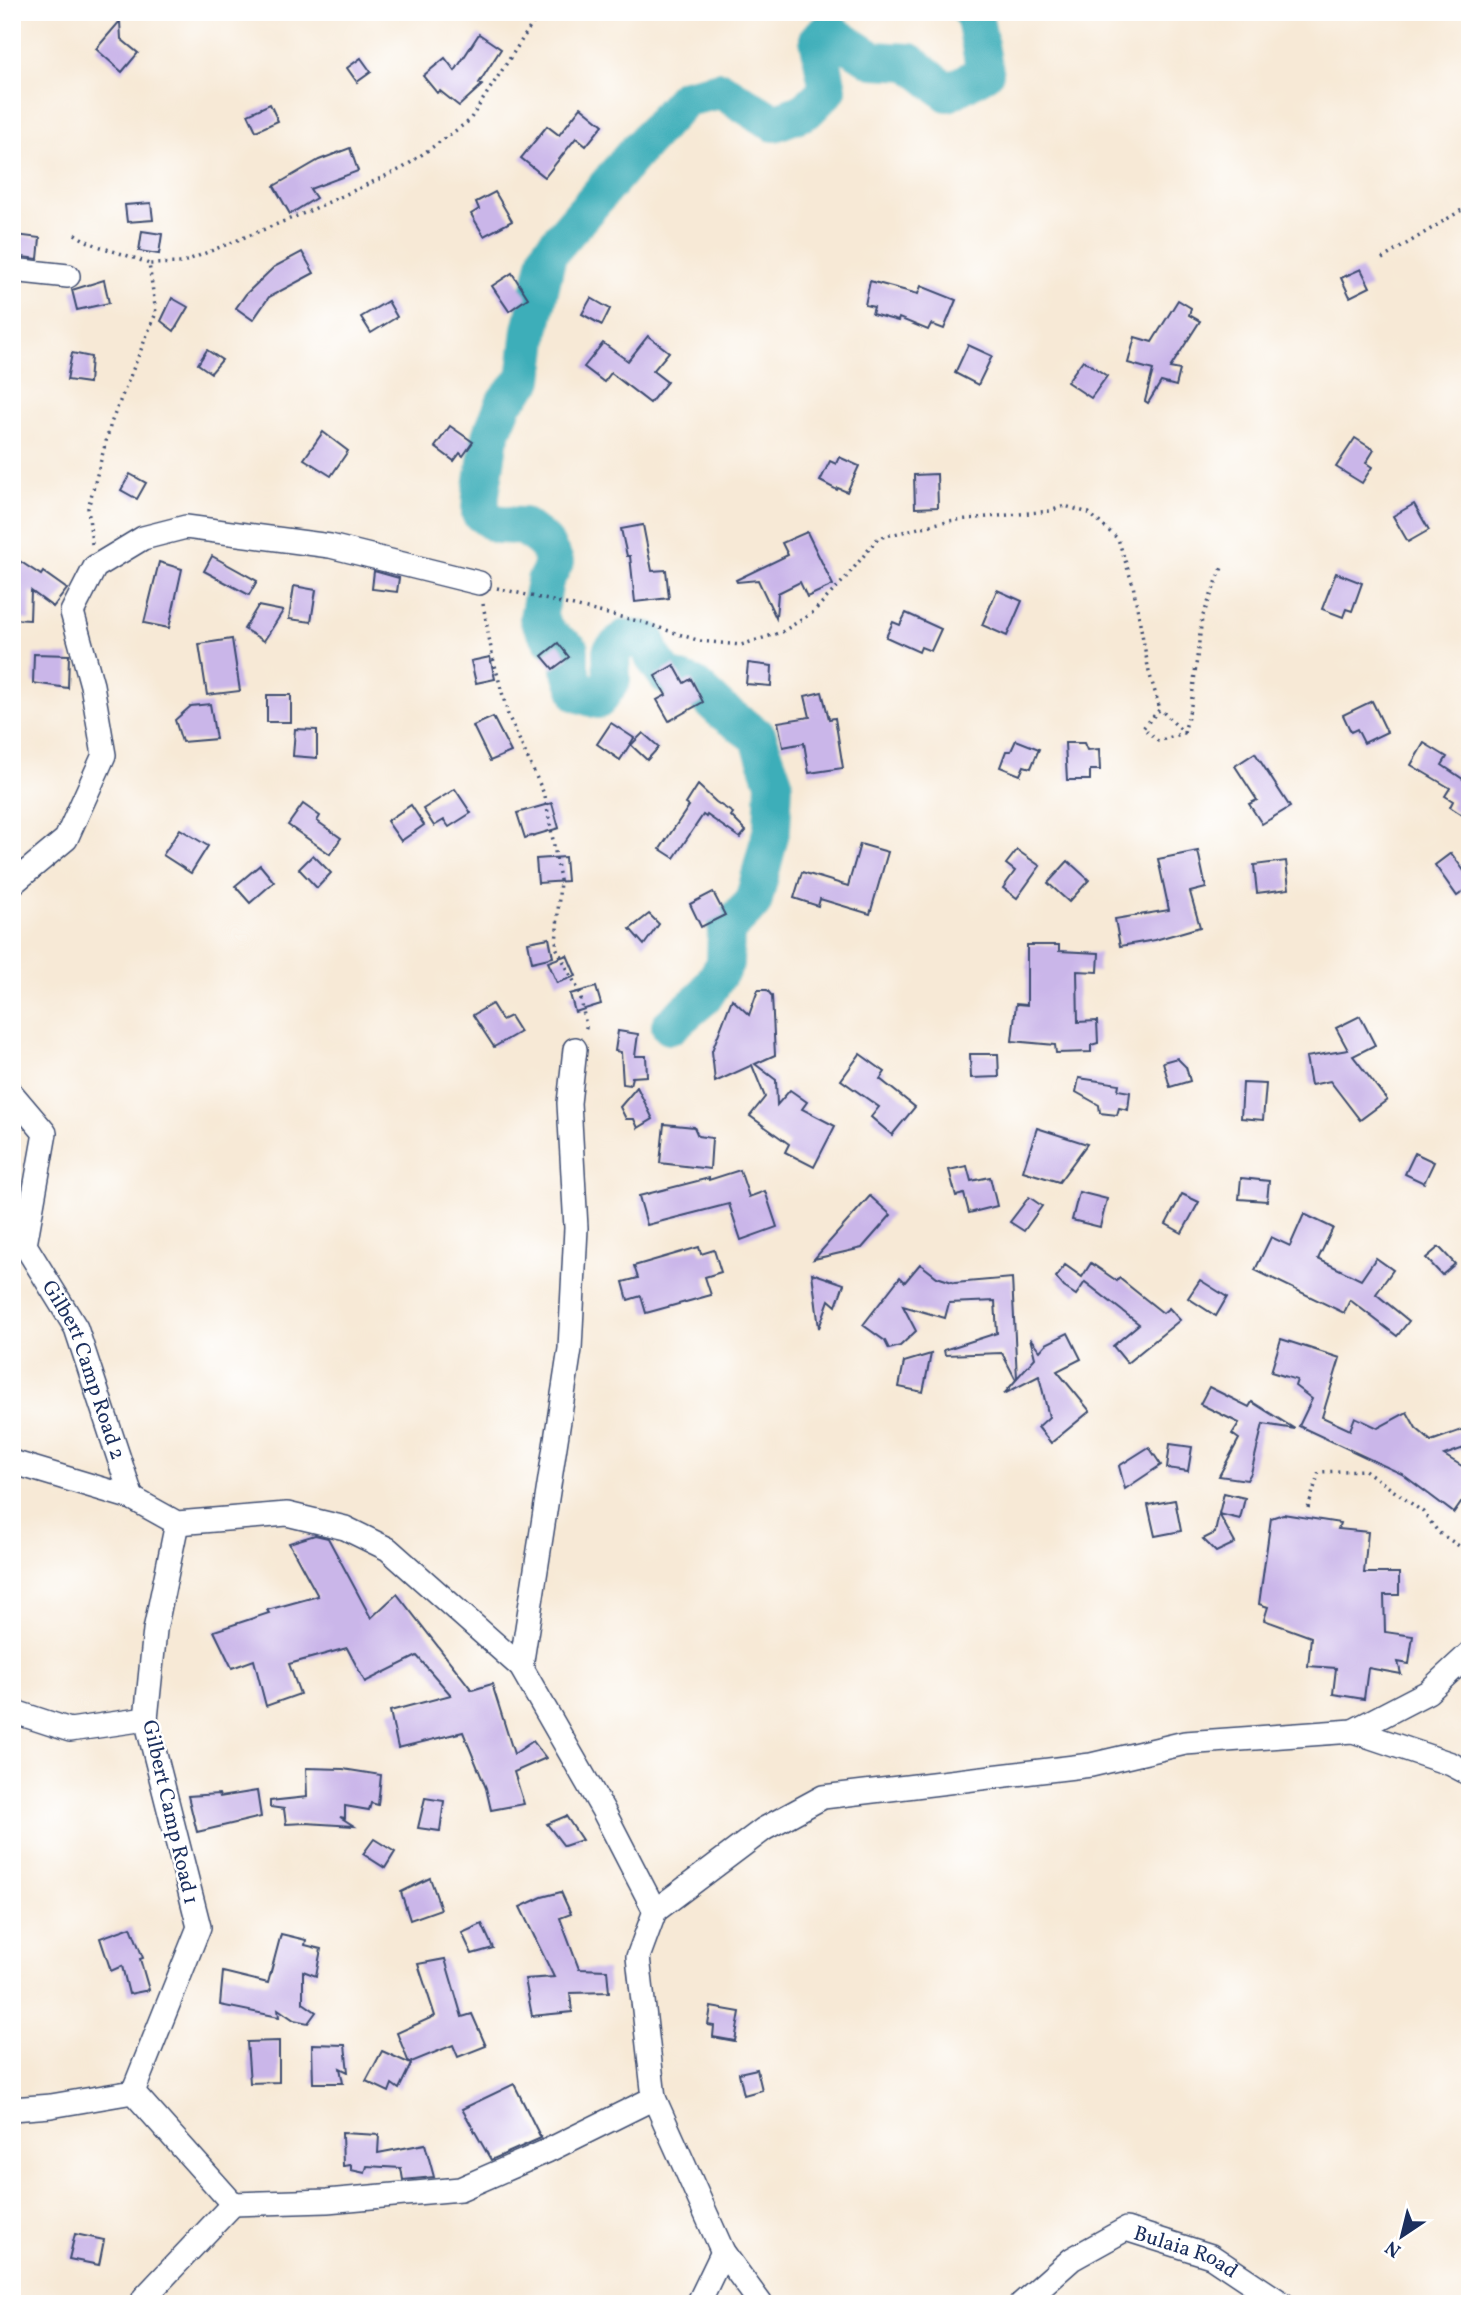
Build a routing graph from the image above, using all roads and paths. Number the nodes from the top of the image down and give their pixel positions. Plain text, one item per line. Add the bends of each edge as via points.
1 (540, 12) edge
2 (1470, 208) edge
3 (75, 234) dead end
4 (1382, 259) dead end
5 (149, 264) junction
6 (12, 270) edge
7 (68, 276) dead end
8 (1223, 565) dead end
9 (94, 567) junction
10 (480, 583) joint
11 (521, 594) dead end
12 (1160, 709) junction
13 (1184, 733) junction
14 (12, 884) edge
15 (575, 1049) joint
16 (12, 1094) edge
17 (12, 1462) edge
18 (132, 1498) junction
19 (1308, 1508) dead end
20 (177, 1522) junction
21 (1470, 1553) edge
22 (1470, 1653) edge
23 (521, 1667) junction
24 (12, 1711) edge
25 (146, 1719) junction
26 (1353, 1731) junction
27 (1470, 1774) edge
28 (656, 1912) junction
29 (134, 2092) junction
30 (654, 2098) junction
31 (12, 2109) edge
32 (233, 2204) junction
33 (723, 2252) junction
34 (142, 2304) edge
35 (698, 2304) edge
36 (761, 2304) edge
37 (1021, 2304) edge
38 (1283, 2304) edge

1 - 5 path via 469,121 403,168 181,263
2 - 4 path
3 - 5 path
5 - 9 path via 156,313 111,423 88,508
6 - 7 street
8 - 13 path via 1202,618
9 - 10 street via 143,538 186,527 330,547
9 - 14 street via 72,612 92,685 104,755 66,839
10 - 15 path via 508,715 545,796 560,879 556,947 580,993 586,1027
11 - 12 path via 642,622 700,641 741,645 782,632 812,613 878,538 947,522 1065,506 1089,513 1118,539 1133,585
12 - 13 path
12 - 13 path via 1143,728 1158,741
15 - 23 street via 569,1103 576,1228 570,1349
16 - 18 street, Gilbert Camp Road 2 via 45,1133 25,1245 76,1328
17 - 18 street
18 - 20 street
19 - 21 path via 1319,1472 1365,1470 1423,1512 1439,1533
20 - 23 street via 287,1514 345,1528 388,1549
20 - 25 street, Gilbert Camp Road 1 via 155,1630
22 - 26 street via 1428,1692
23 - 28 street
24 - 25 street via 70,1730
25 - 29 street, Gilbert Camp Road 1 via 199,1927
26 - 27 street
26 - 28 street via 1185,1744 1091,1765 823,1797 764,1829
28 - 30 street via 638,1957
29 - 31 street
29 - 32 street
30 - 32 street via 460,2189
30 - 33 street
32 - 34 street
33 - 35 street
33 - 36 street
37 - 38 street, Bulaia Road via 1072,2259 1126,2228 1211,2256

